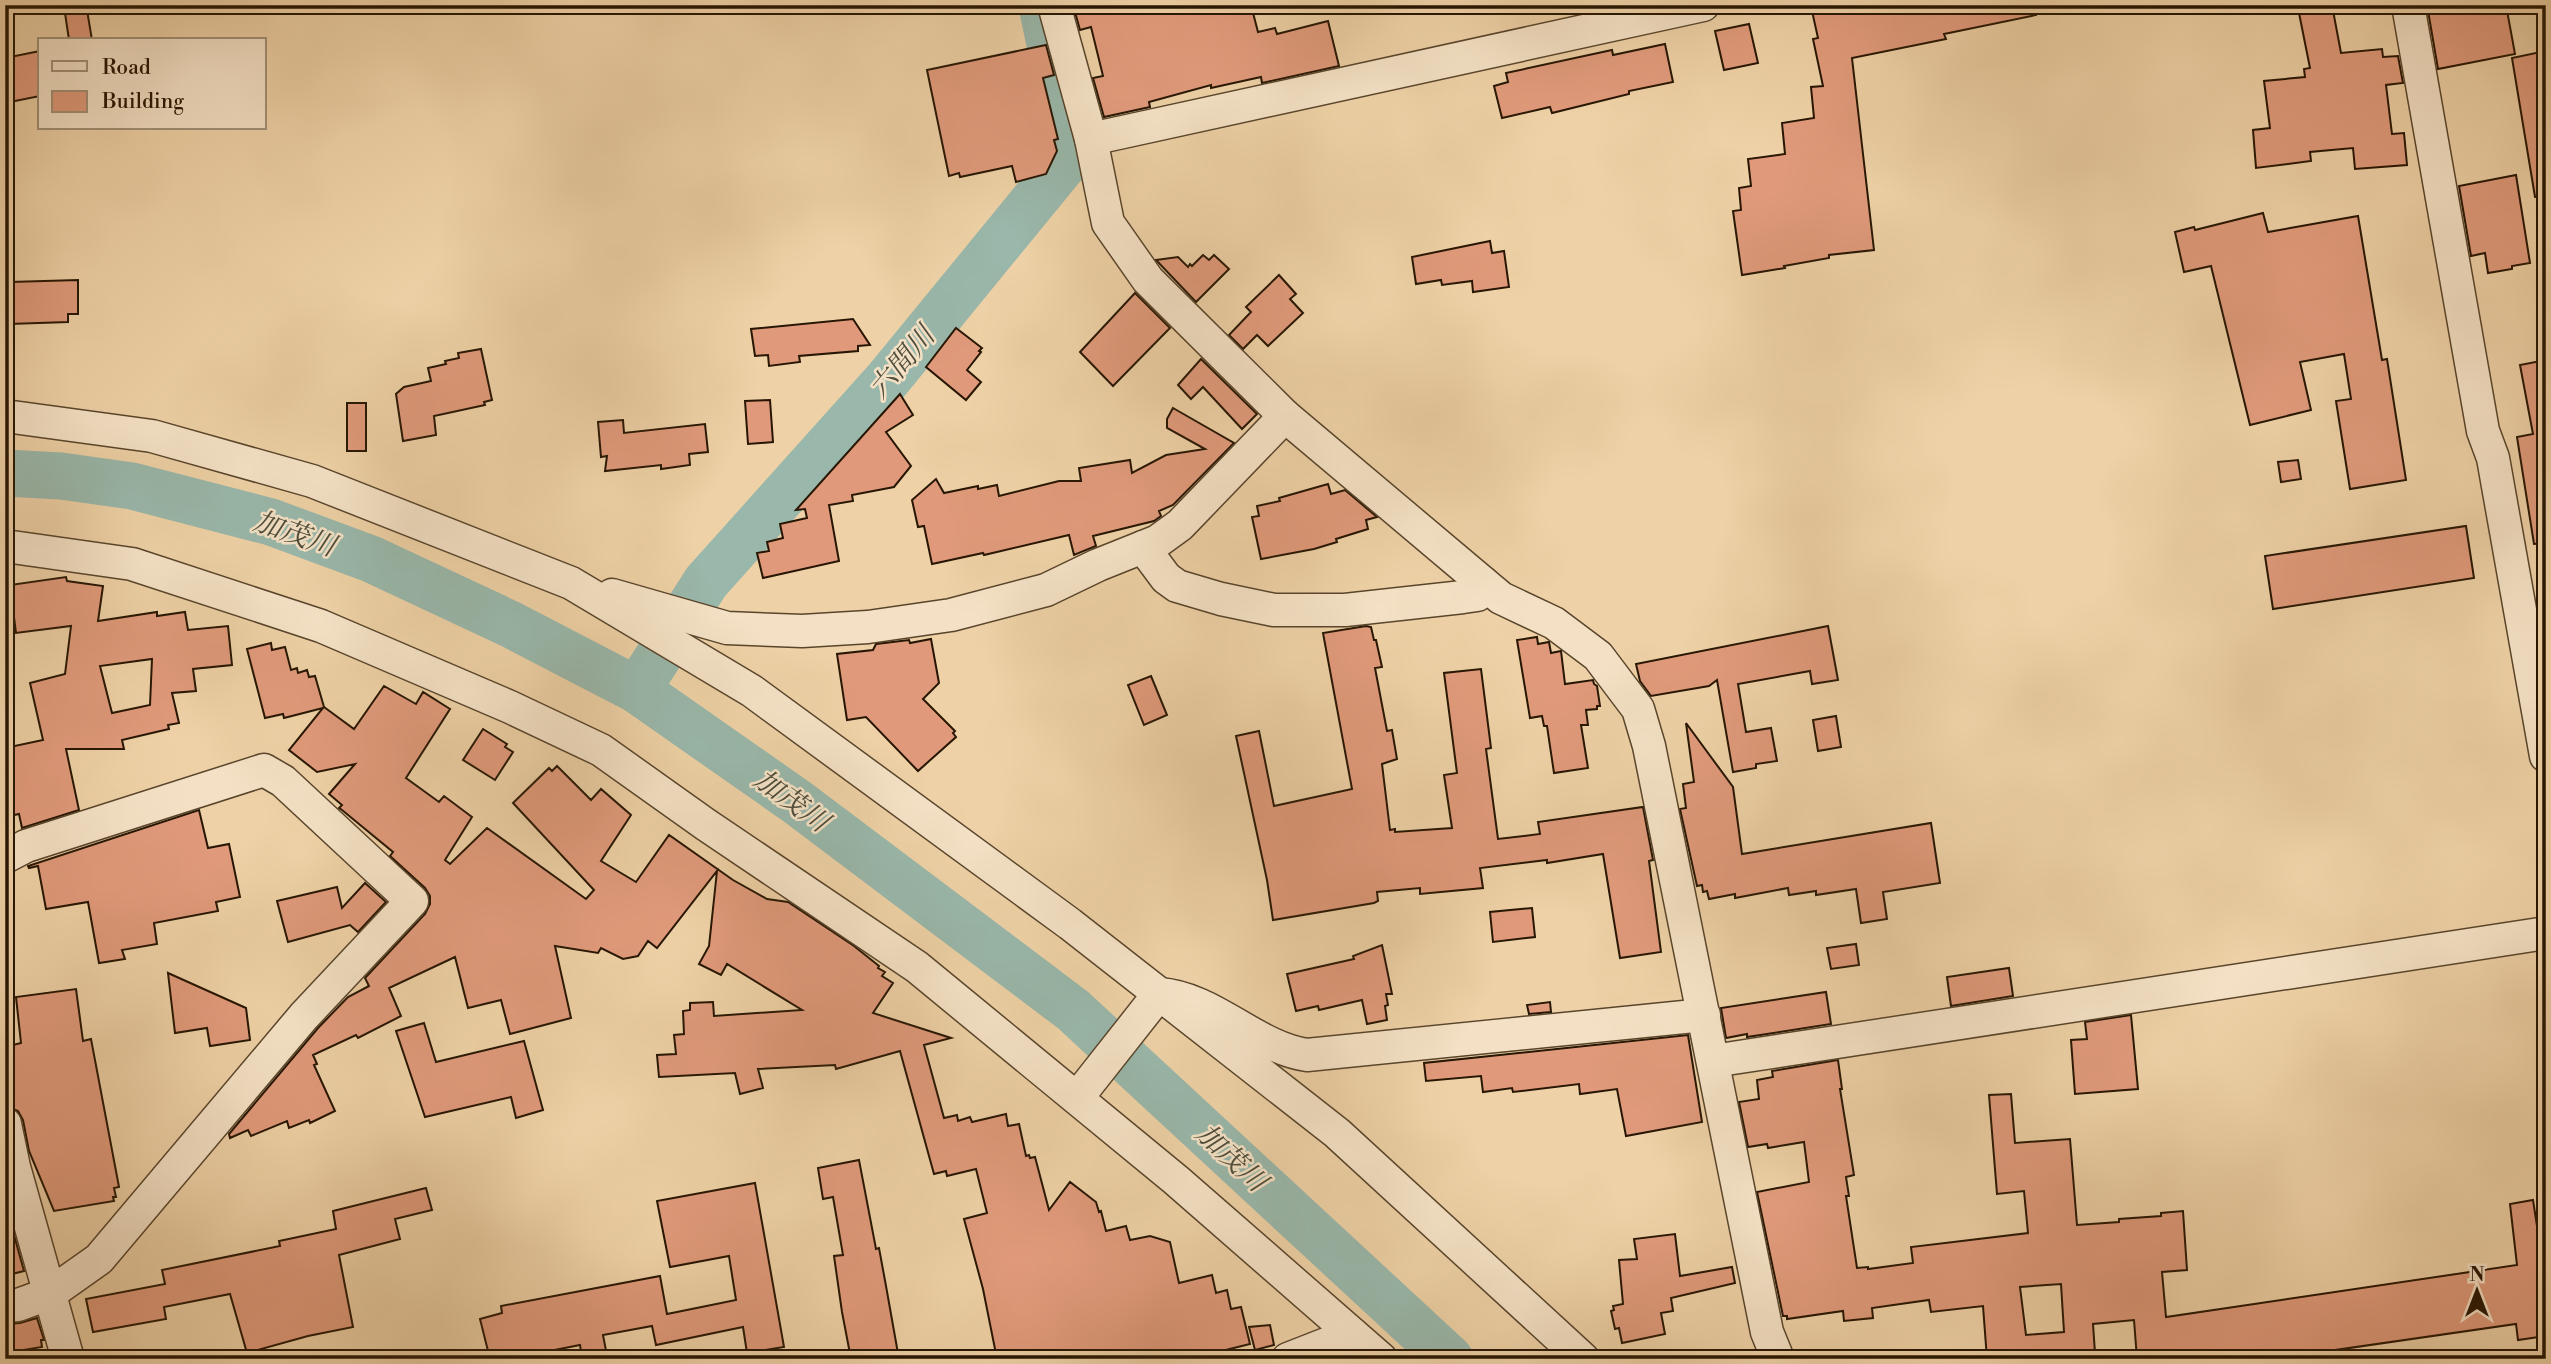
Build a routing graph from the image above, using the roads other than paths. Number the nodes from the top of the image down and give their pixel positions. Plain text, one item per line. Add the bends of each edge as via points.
1 (1054, 5) edge
2 (1703, 5) edge
3 (2408, 5) edge
4 (1091, 139) junction
5 (5, 416) edge
6 (1285, 416) junction
7 (5, 546) edge
8 (1143, 547) junction
9 (570, 583) junction
10 (1483, 583) junction
11 (2546, 756) edge
12 (5, 857) edge
13 (2546, 933) edge
14 (1159, 994) junction
15 (1704, 1015) junction
16 (1713, 1061) junction
17 (1077, 1098) junction
18 (5, 1124) edge
19 (51, 1293) junction
20 (5, 1306) edge
21 (1352, 1334) junction
22 (68, 1359) edge
23 (1288, 1359) edge
24 (1381, 1359) edge
25 (1583, 1359) edge
26 (1778, 1359) edge

1 - 4 street
2 - 4 street
3 - 11 street
4 - 6 street via 1108,223 1148,280
5 - 9 street via 152,436 312,481
6 - 8 street via 1180,525
6 - 10 street
7 - 17 street via 132,564 321,626 601,750 917,967
8 - 9 street via 1046,590 951,615 868,627 803,631 727,628
8 - 10 street via 1177,586 1274,610 1345,610 1463,597 1477,595
9 - 14 street via 752,691
10 - 15 street via 1501,598 1554,623 1598,656 1638,709 1650,746
12 - 19 street via 26,846 264,769 283,781 412,901 304,1016 99,1259
13 - 16 street
14 - 15 street via 1198,1004 1287,1052 1307,1055
14 - 17 street
14 - 25 street via 1337,1132
15 - 16 street
16 - 26 street via 1767,1332
17 - 21 street
18 - 19 street
19 - 20 street
19 - 22 street
21 - 23 street
21 - 24 street

